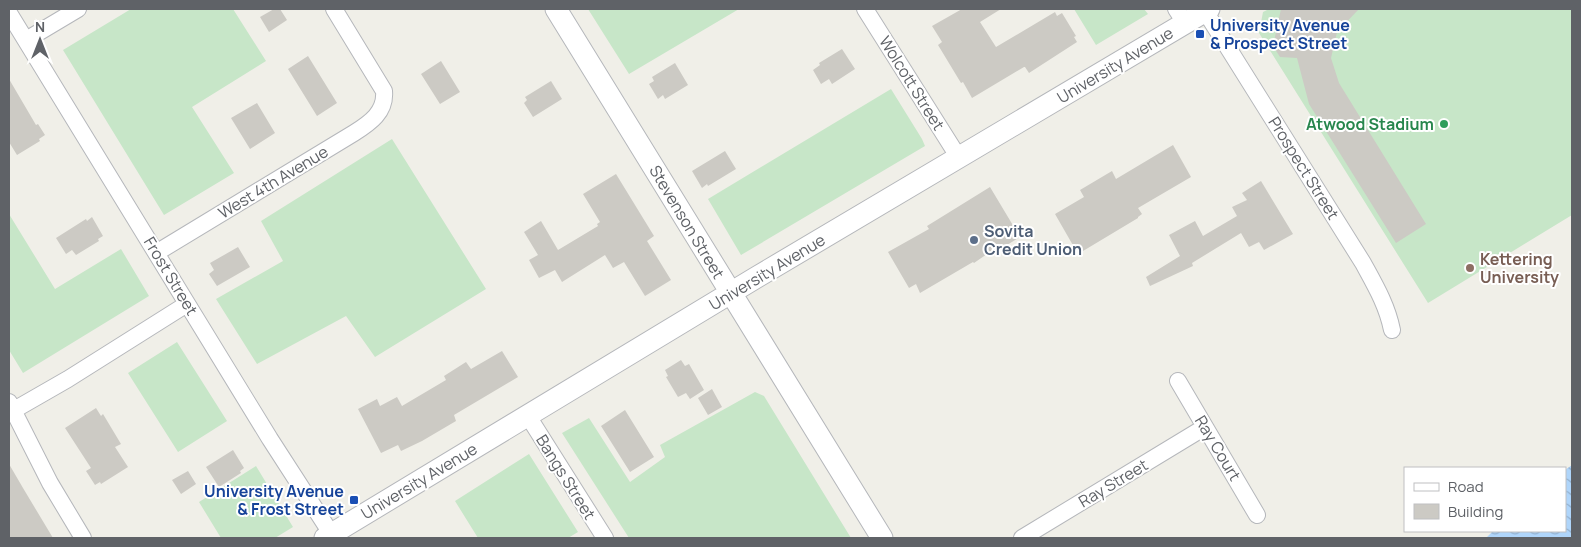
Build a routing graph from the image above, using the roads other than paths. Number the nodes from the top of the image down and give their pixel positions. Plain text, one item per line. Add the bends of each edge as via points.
1 (78, 9) edge
2 (334, 9) edge
3 (556, 9) edge
4 (865, 9) edge
5 (1207, 10) edge
6 (9, 13) edge
7 (1180, 16) edge
8 (26, 40) junction
9 (959, 158) junction
10 (156, 253) junction
11 (731, 294) junction
12 (187, 304) junction
13 (1392, 330) dead end
14 (1178, 381) dead end
15 (11, 406) edge
16 (528, 416) junction
17 (1205, 427) junction
18 (1257, 515) dead end
19 (330, 537) edge
20 (83, 538) edge
21 (605, 538) edge
22 (882, 538) edge
23 (1022, 538) edge

1 - 8 street
2 - 10 street, West 4th Avenue via 382,88 384,97 376,117
3 - 11 street, Stevenson Street
4 - 9 street, Wolcott Street
5 - 7 street, University Avenue
5 - 13 street, Prospect Street via 1363,263 1381,296
6 - 8 street, Frost Street
7 - 9 street, University Avenue
8 - 10 street, Frost Street
9 - 11 street, University Avenue
10 - 12 street, Frost Street
11 - 16 street, University Avenue
11 - 22 street, Stevenson Street
12 - 15 street via 68,379
12 - 19 street, Frost Street
14 - 17 street, Ray Court
15 - 20 street via 50,483
16 - 19 street, University Avenue
16 - 21 street, Bangs Street
17 - 18 street, Ray Court
17 - 23 street, Ray Street

